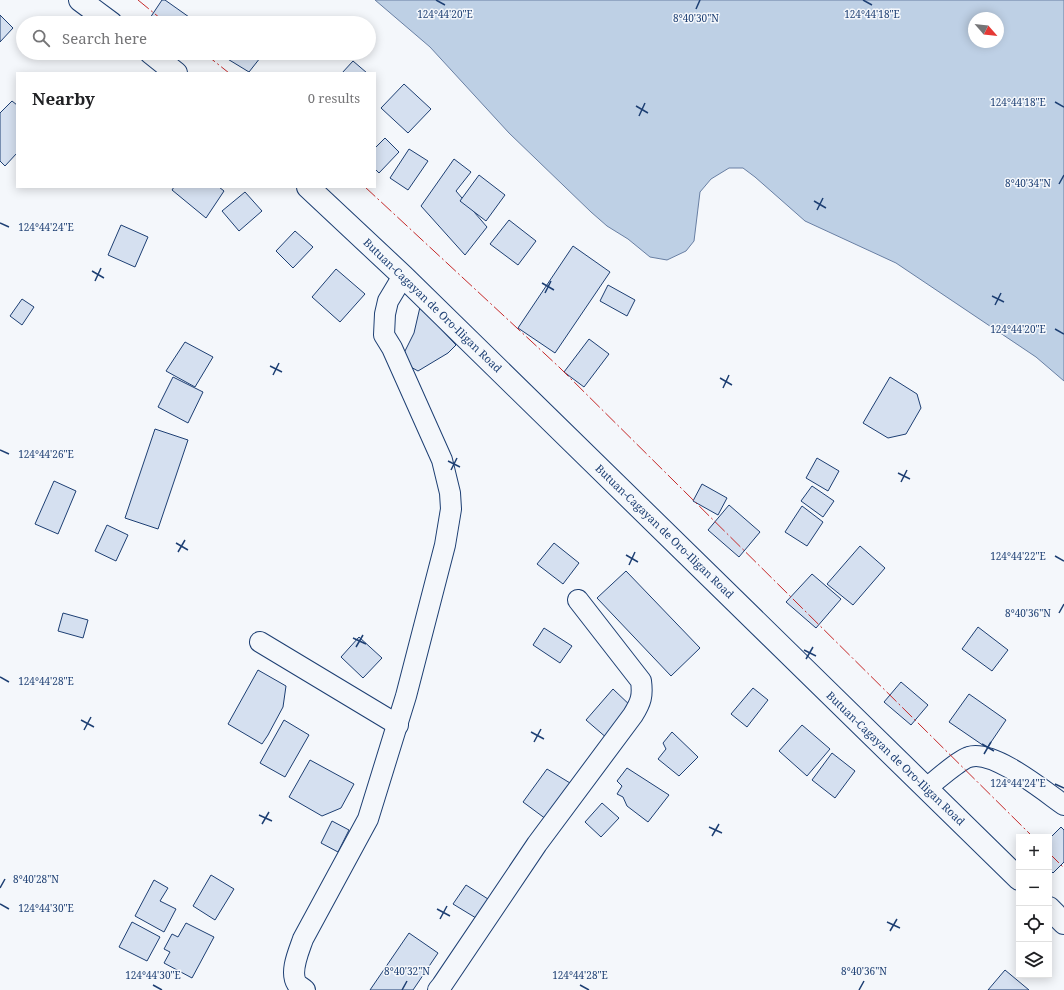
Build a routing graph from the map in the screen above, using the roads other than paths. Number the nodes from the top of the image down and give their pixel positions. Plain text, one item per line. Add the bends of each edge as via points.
1 (80, 0) edge
2 (102, 16) edge
3 (160, 60) edge
4 (175, 72) edge
5 (309, 188) edge
6 (403, 276) junction
7 (578, 600) dead end
8 (260, 642) dead end
9 (398, 725) junction
10 (927, 788) junction
11 (1064, 805) edge
12 (1016, 876) edge
13 (1052, 911) edge
14 (1064, 923) edge
15 (305, 990) edge
16 (438, 990) edge

1 - 2 highway
3 - 4 highway
5 - 6 highway, Butuan-Cagayan de Oro-Iligan Road
6 - 9 street via 388,301 384,334 442,460 450,493 451,510 445,545
6 - 10 highway, Butuan-Cagayan de Oro-Iligan Road
7 - 16 street via 641,681 643,692 640,703 538,844
8 - 9 street
9 - 15 street via 368,819 303,939 294,972 297,983
10 - 11 street via 968,757 976,756 995,760
10 - 12 highway, Butuan-Cagayan de Oro-Iligan Road
13 - 14 highway

